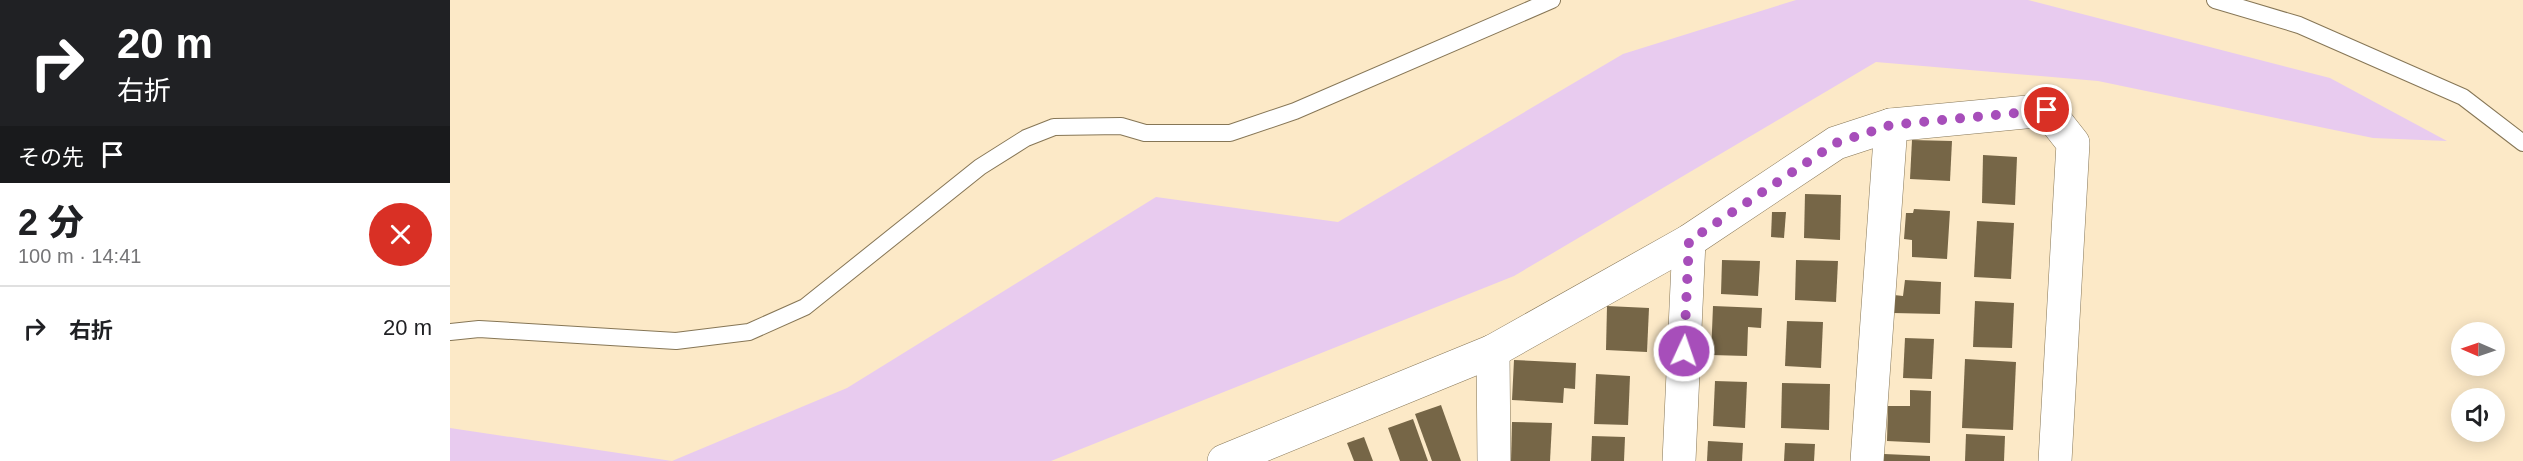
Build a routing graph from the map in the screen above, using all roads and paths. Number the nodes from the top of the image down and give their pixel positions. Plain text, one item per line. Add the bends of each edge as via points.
1 (1552, 0) edge
2 (2215, 0) edge
3 (1891, 125) junction
4 (2523, 143) edge
5 (1689, 241) junction
6 (450, 332) edge
7 (1493, 351) junction
8 (1224, 461) edge
9 (1494, 461) edge
10 (1679, 461) edge
11 (1867, 461) edge
12 (2055, 461) edge

1 - 6 lane via 1295,111 1230,133 1145,133 1121,126 1054,127 1026,138 980,167 805,307 749,332 676,341 478,329
2 - 4 lane via 2299,25 2463,97
3 - 5 street via 1836,143
3 - 11 street
3 - 12 street via 2047,110 2073,144
5 - 7 street
5 - 10 street
7 - 8 street
7 - 9 street

